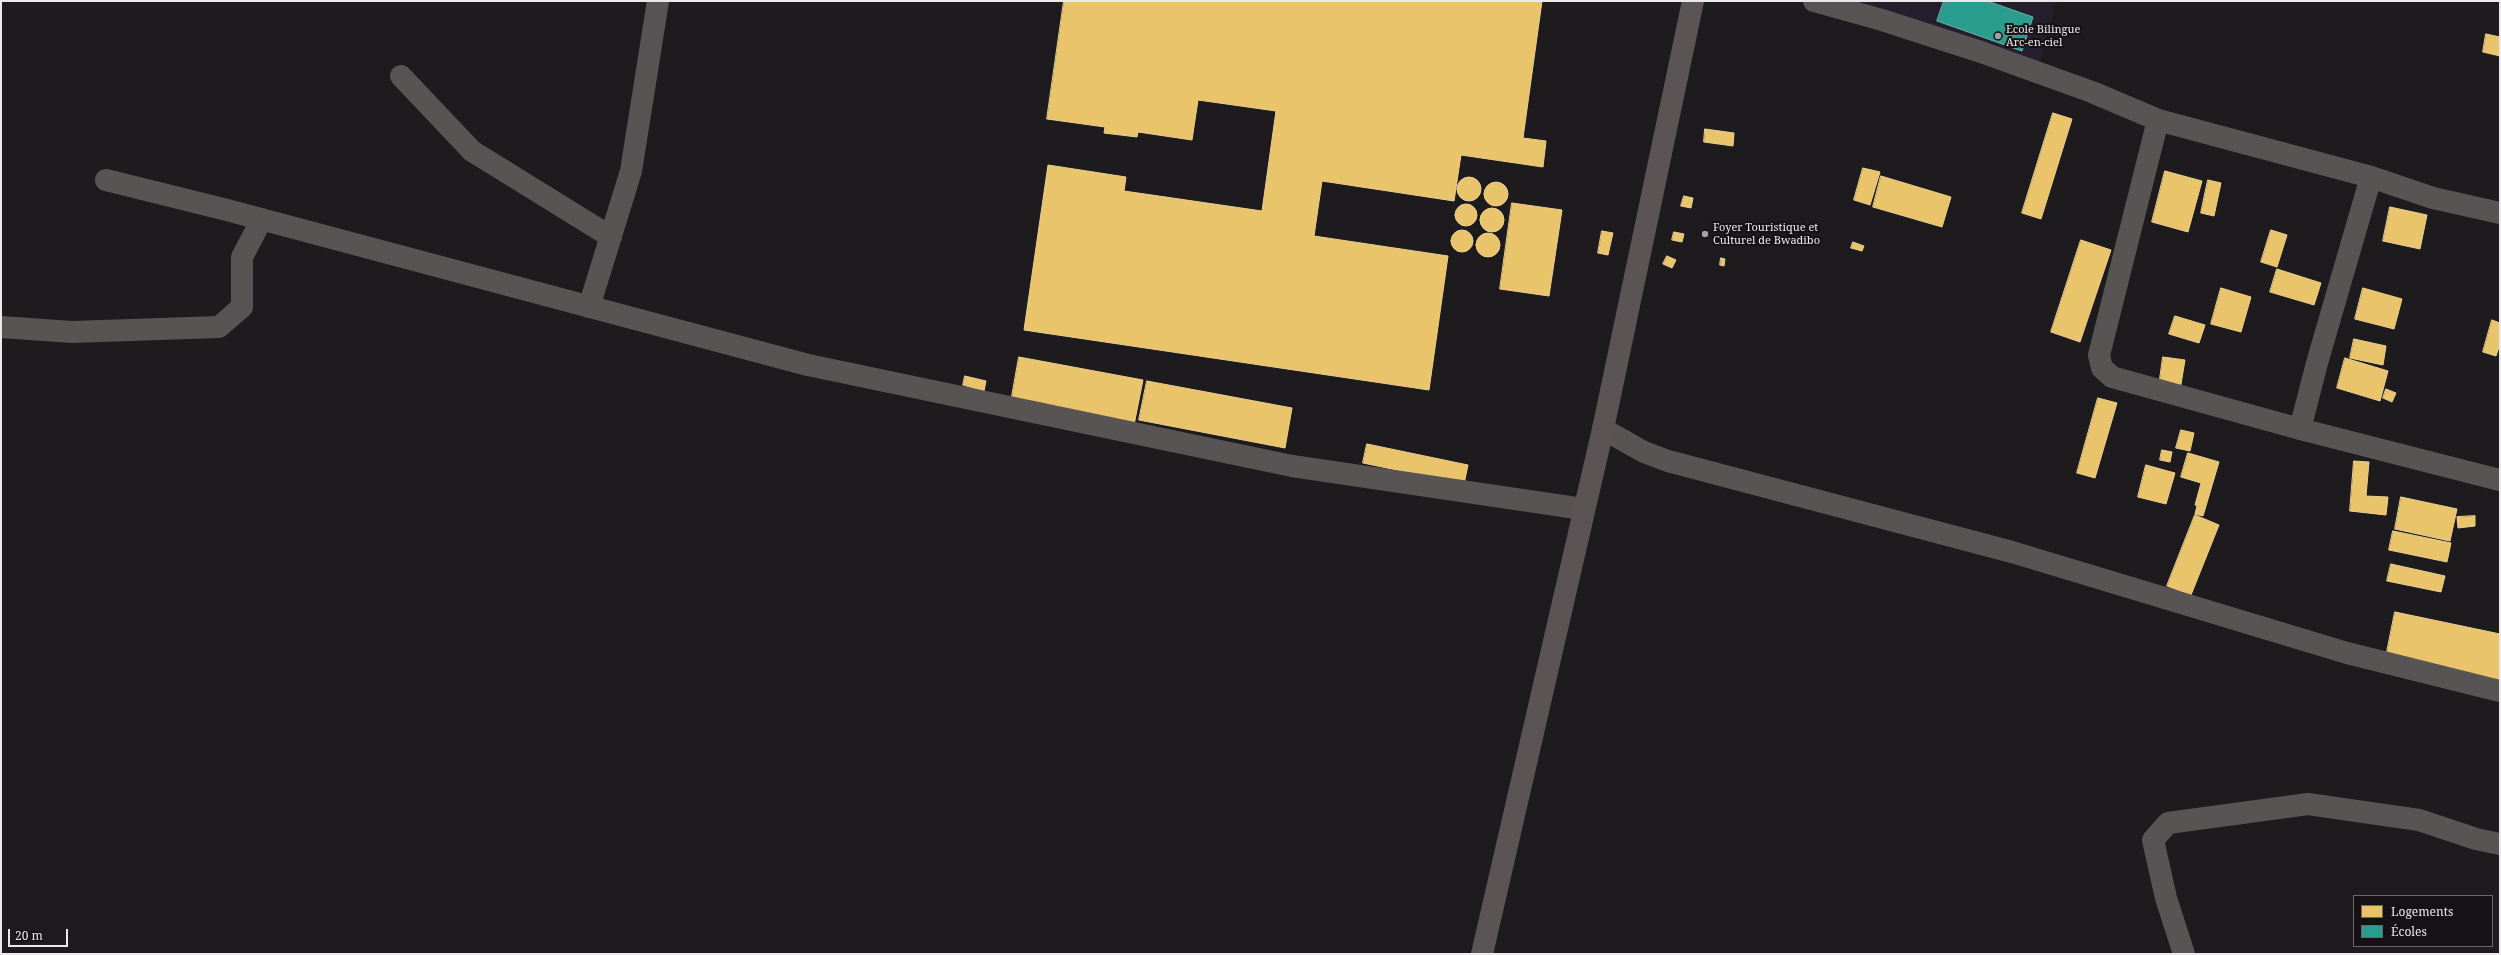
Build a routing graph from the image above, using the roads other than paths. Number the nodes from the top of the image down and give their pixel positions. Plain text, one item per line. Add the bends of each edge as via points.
1 (658, 1) edge
2 (1693, 1) edge
3 (1814, 1) edge
4 (402, 76) dead end
5 (2158, 120) junction
6 (2371, 177) junction
7 (106, 180) dead end
8 (2500, 213) edge
9 (262, 219) junction
10 (611, 237) junction
11 (589, 307) junction
12 (1, 327) edge
13 (1603, 429) junction
14 (2300, 429) junction
15 (2500, 480) edge
16 (1583, 509) junction
17 (2500, 691) edge
18 (2500, 844) edge
19 (1482, 954) edge
20 (2184, 954) edge

1 - 10 street via 631,171
2 - 13 main road
3 - 5 street via 1960,45 2092,92
4 - 10 street via 472,152
5 - 6 street
5 - 14 street via 2100,355 2102,368 2112,377
6 - 8 street via 2433,198
6 - 14 street
7 - 9 street
9 - 11 street
9 - 12 street via 242,257 242,308 219,327 72,332
10 - 11 street
11 - 16 street via 808,365 1292,466
13 - 16 main road
13 - 17 street via 1644,452 1668,461 2012,552 2347,653
14 - 15 street
16 - 19 main road
18 - 20 street via 2476,839 2419,820 2308,804 2168,823 2153,840 2166,898

